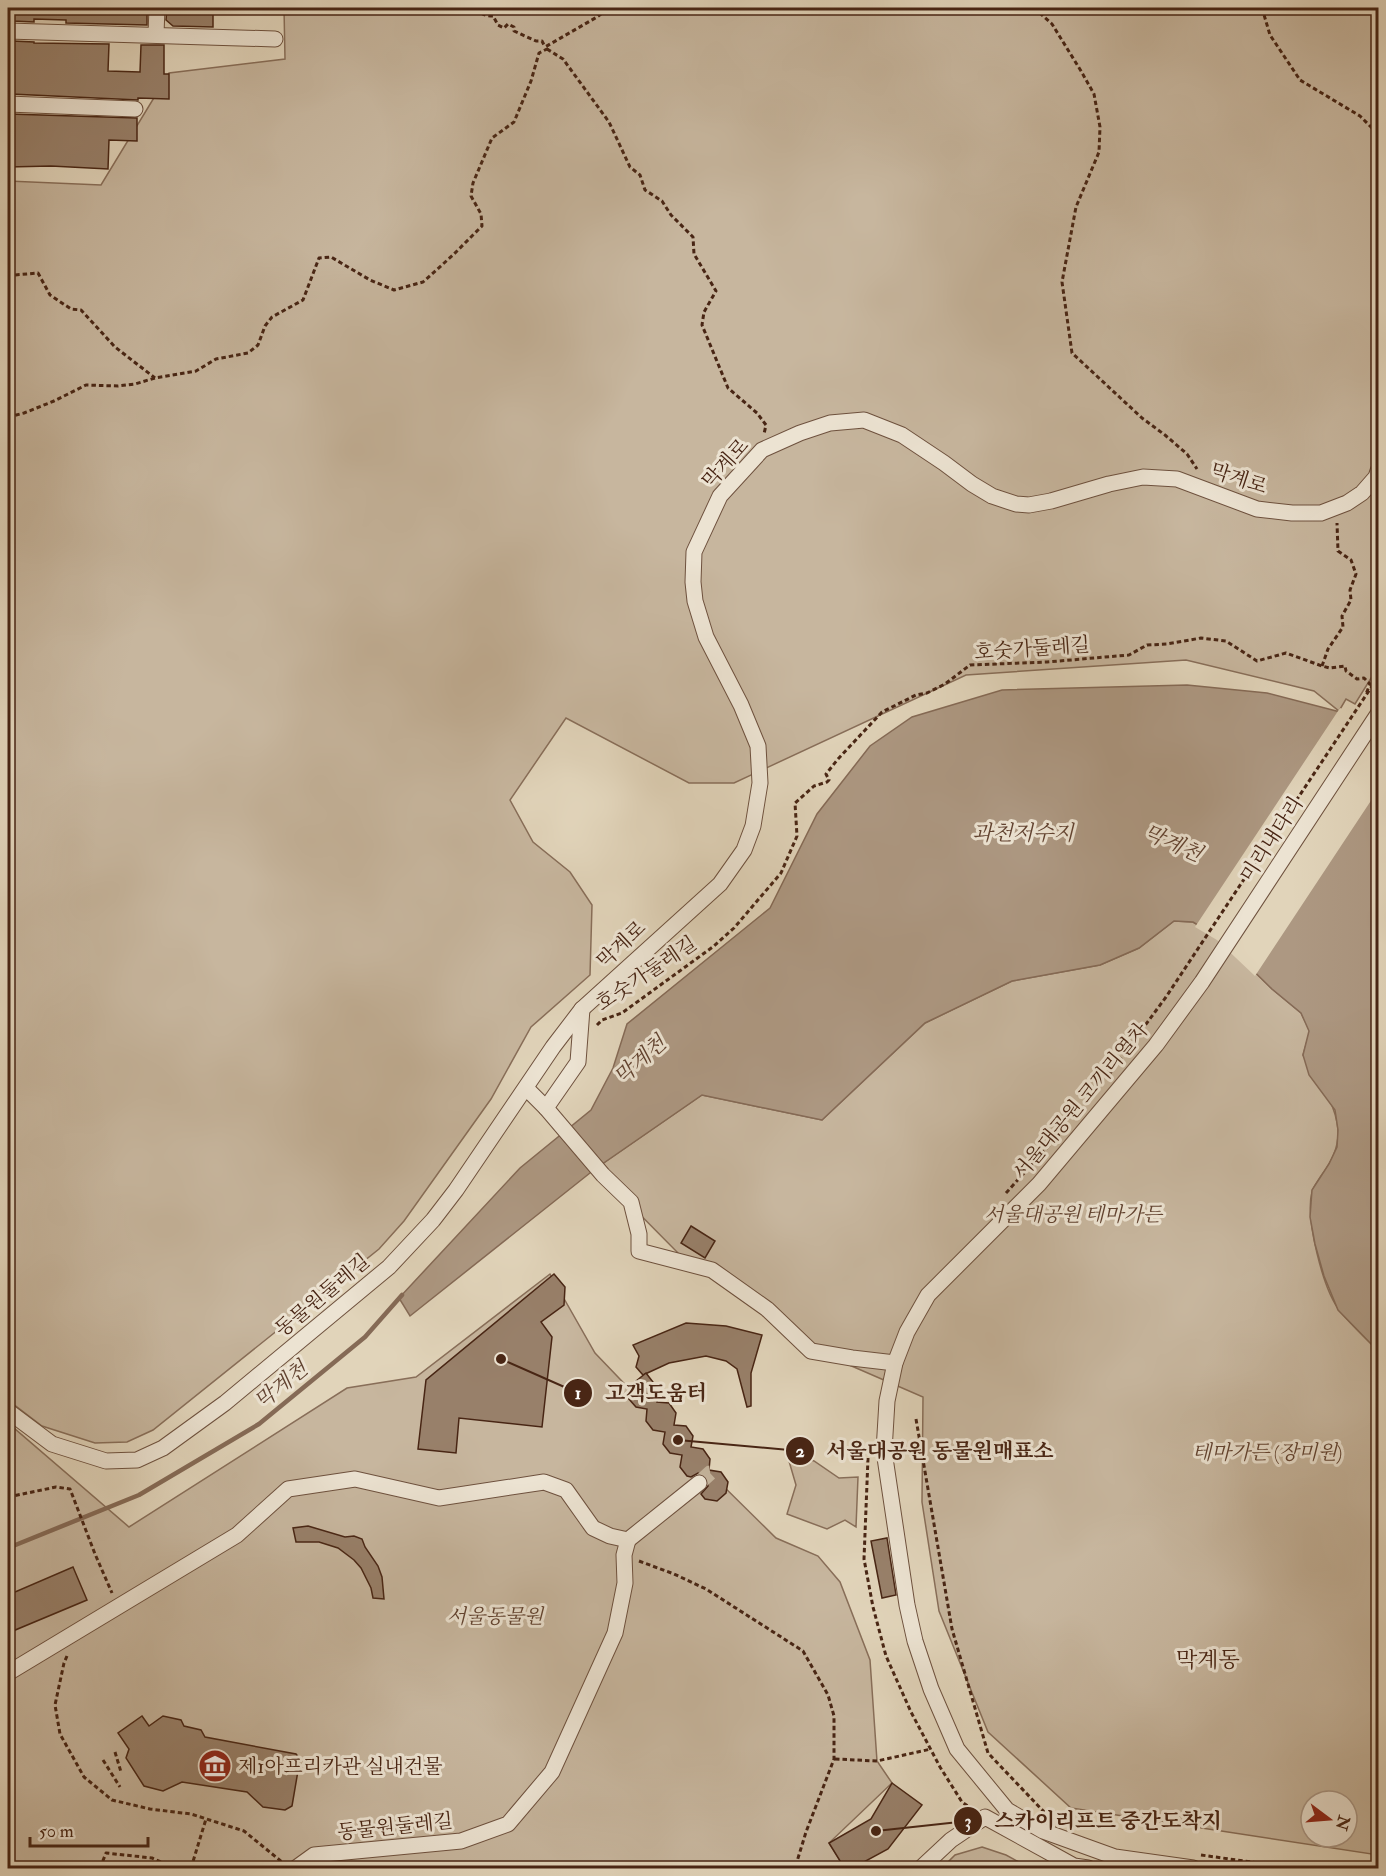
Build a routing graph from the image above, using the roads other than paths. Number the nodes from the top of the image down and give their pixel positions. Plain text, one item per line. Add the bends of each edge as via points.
1 (156, 8) edge
2 (8, 31) edge
3 (156, 34) junction
4 (275, 39) dead end
5 (8, 104) edge
6 (135, 109) dead end
7 (1378, 471) edge
8 (1377, 716) edge
9 (1202, 982) joint
10 (582, 1009) junction
11 (526, 1088) junction
12 (550, 1112) junction
13 (895, 1363) junction
14 (8, 1411) edge
15 (699, 1483) tunnel mouth
16 (628, 1540) junction
17 (8, 1673) edge
18 (1193, 1861) edge
19 (296, 1869) edge
20 (921, 1869) edge
21 (1088, 1869) edge

1 - 3 street
2 - 3 street
3 - 4 street
5 - 6 street
7 - 10 street, 막계로 via 1362,493 1321,513 1257,509 1177,479 1143,477 1029,505 992,496 902,435 864,420 830,423 762,450 720,496 694,552 693,582 706,637 758,746 760,783 753,826 744,850 720,884
8 - 9 street, 미리내다리
9 - 13 street, 서울대공원 코끼리열차 via 1156,1045 1054,1168 928,1294 906,1332
10 - 11 street, 동물원둘레길
10 - 12 street via 578,1062
11 - 12 street
11 - 14 street, 동물원둘레길 via 456,1190 389,1267 225,1403 163,1448 137,1460 106,1461 52,1444
12 - 13 street via 631,1202 639,1251 712,1270 767,1309 811,1351
13 - 18 street, 서울대공원 코끼리열차 via 886,1401 884,1451 907,1605 931,1689 957,1749 1007,1810 1043,1831 1115,1857
15 - 16 street
16 - 17 street via 593,1528 566,1490 544,1482 439,1498 355,1479 288,1489 237,1535
16 - 19 street, 동물원둘레길 via 615,1633 552,1772 508,1824 462,1841 314,1855
20 - 21 street via 951,1839 985,1817 1074,1866

